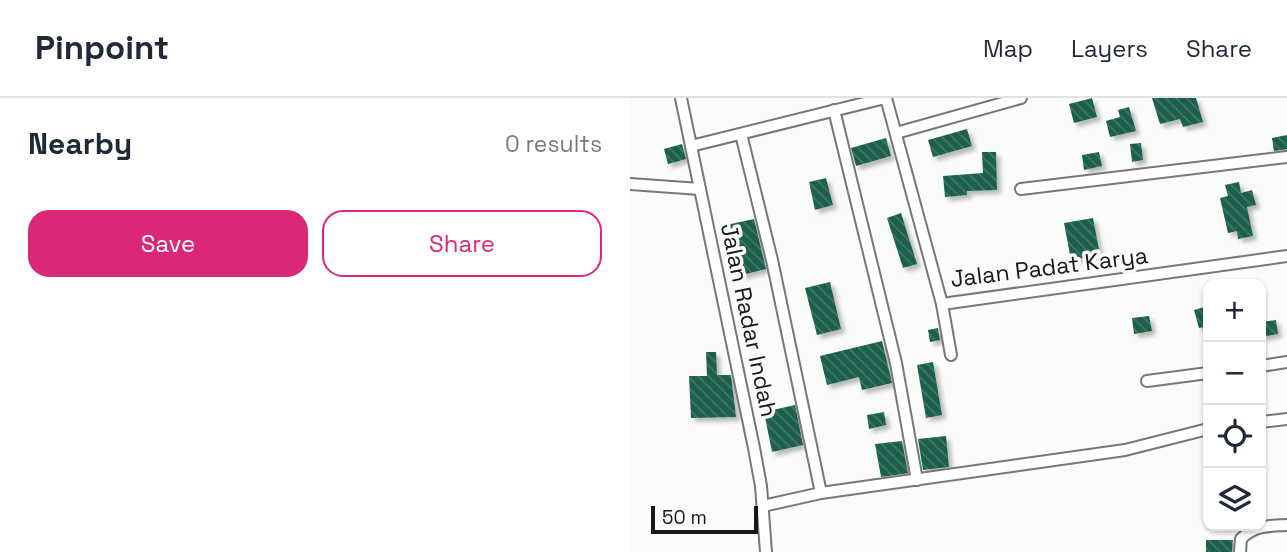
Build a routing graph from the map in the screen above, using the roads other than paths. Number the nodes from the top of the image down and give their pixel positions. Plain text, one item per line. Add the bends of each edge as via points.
1 (681, 98) edge
2 (886, 98) edge
3 (1021, 98) edge
4 (841, 105) edge
5 (896, 133) junction
6 (741, 134) junction
7 (691, 146) junction
8 (1287, 157) edge
9 (630, 184) edge
10 (700, 189) junction
11 (1021, 189) dead end
12 (1287, 256) edge
13 (942, 304) junction
14 (951, 355) dead end
15 (1287, 362) edge
16 (1266, 365) edge
17 (1203, 374) edge
18 (1147, 381) dead end
19 (1287, 419) edge
20 (1266, 421) edge
21 (1203, 430) edge
22 (917, 480) junction
23 (821, 493) junction
24 (763, 506) junction
25 (1287, 525) edge
26 (766, 552) edge
27 (1240, 552) edge

1 - 7 street, Jalan Radar Indah
2 - 4 street
2 - 5 street, Jalan Padat Karya
3 - 5 street
4 - 6 street
4 - 22 street
5 - 13 street, Jalan Padat Karya
6 - 7 street
6 - 23 street
7 - 10 street, Jalan Radar Indah
8 - 11 street
9 - 10 street
10 - 24 street, Jalan Radar Indah
12 - 13 street, Jalan Padat Karya
13 - 14 street
15 - 16 street
17 - 18 street
19 - 20 street
21 - 22 street via 1125,450
22 - 23 street
23 - 24 street
24 - 26 street, Jalan Radar Indah
25 - 27 street via 1249,530 1241,539

